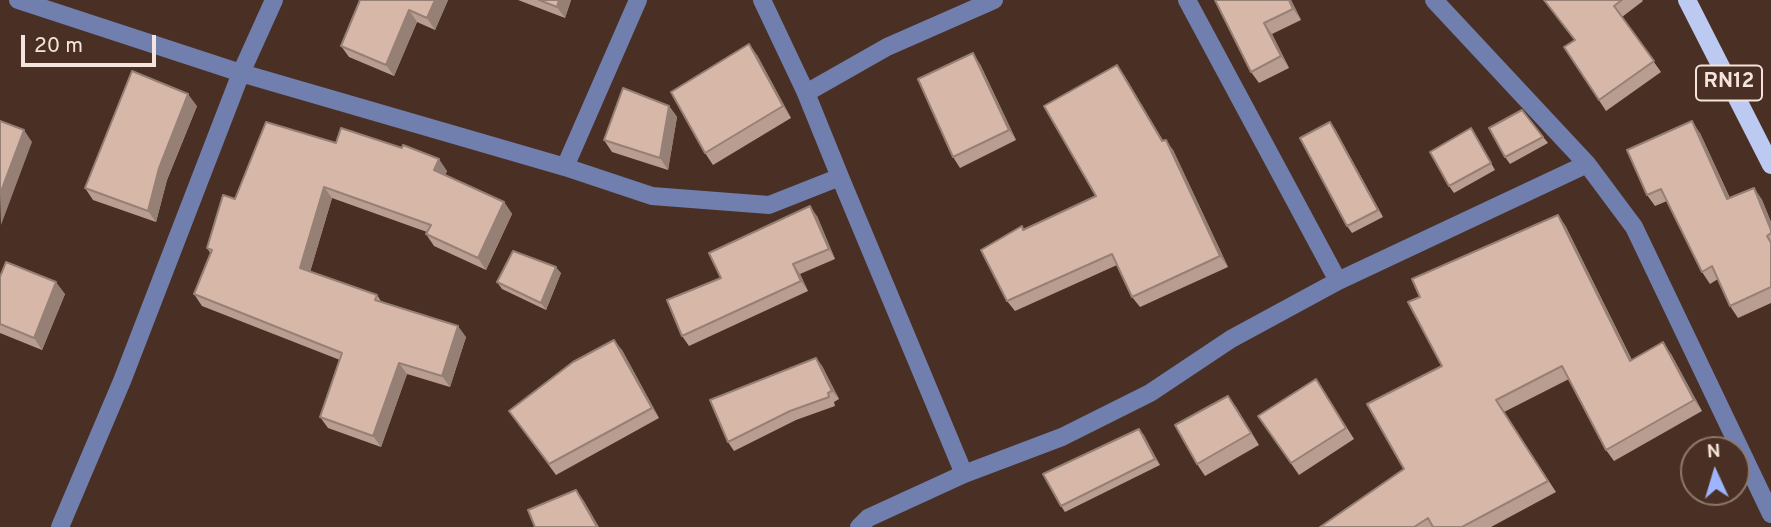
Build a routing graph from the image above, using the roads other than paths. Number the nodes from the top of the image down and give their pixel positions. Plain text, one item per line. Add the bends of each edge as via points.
1 (18, 0) edge
2 (274, 0) edge
3 (638, 0) edge
4 (762, 0) edge
5 (994, 0) edge
6 (1187, 0) edge
7 (1434, 0) edge
8 (1687, 0) edge
9 (241, 73) junction
10 (806, 93) junction
11 (1587, 164) junction
12 (1771, 165) edge
13 (565, 167) junction
14 (840, 177) junction
15 (1338, 281) junction
16 (964, 474) junction
17 (1771, 514) edge
18 (60, 527) edge
19 (859, 527) edge

1 - 9 street
2 - 9 street
3 - 13 street
4 - 10 street
5 - 10 street via 887,47
6 - 15 street
7 - 11 street
8 - 12 main road, RN12
9 - 13 street
9 - 18 street via 122,381
10 - 14 street
11 - 15 street
11 - 17 street via 1634,227
13 - 14 street via 652,196 769,205
14 - 16 street
15 - 16 street via 1231,339 1150,393 1062,437
16 - 19 street via 868,518

